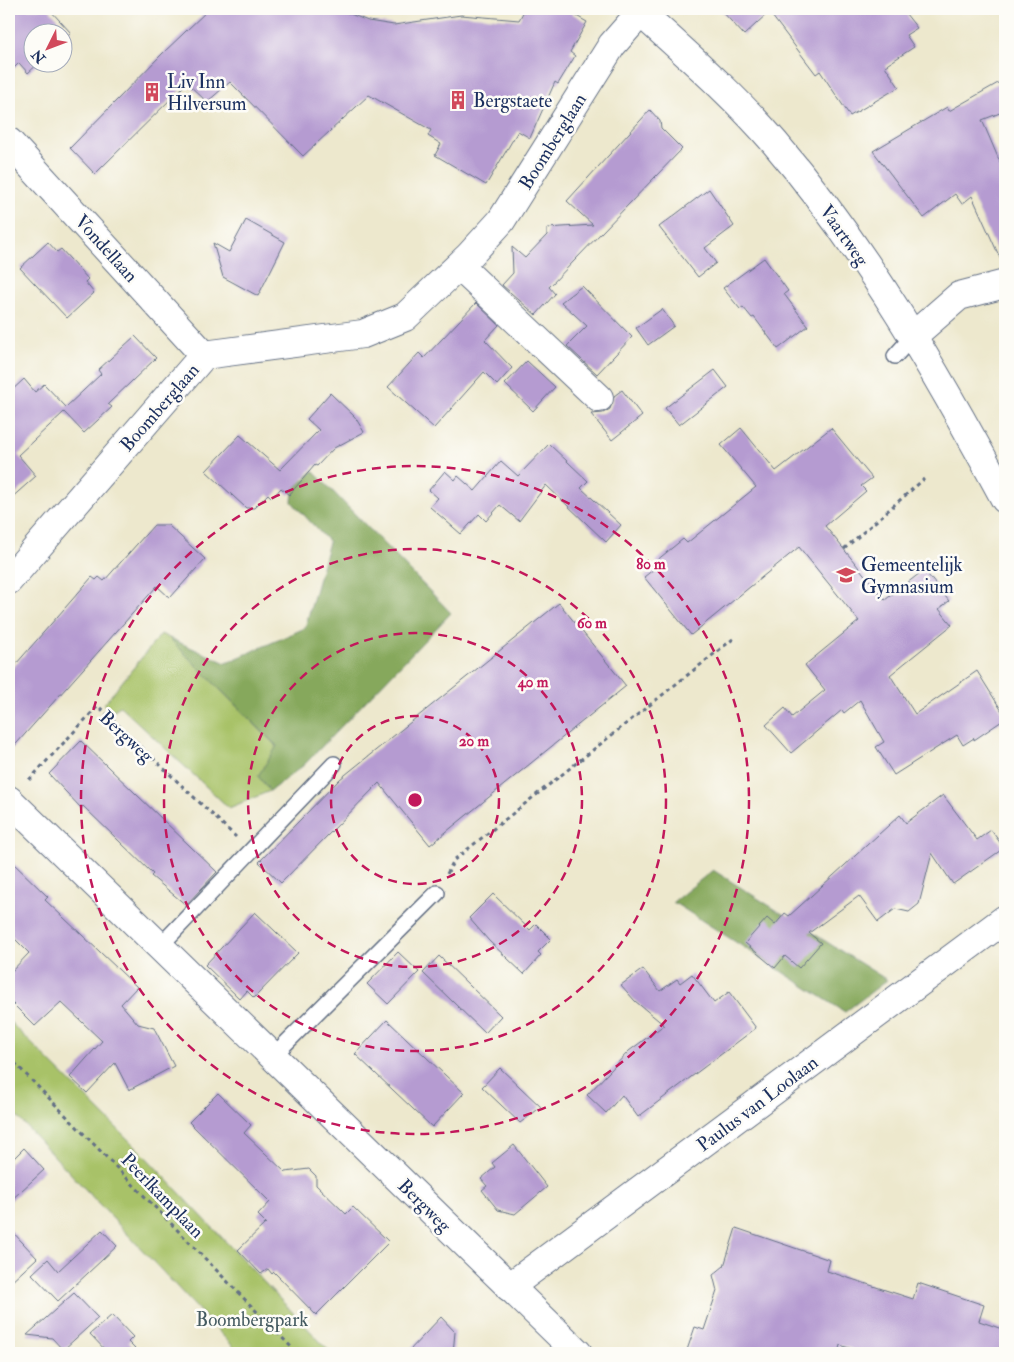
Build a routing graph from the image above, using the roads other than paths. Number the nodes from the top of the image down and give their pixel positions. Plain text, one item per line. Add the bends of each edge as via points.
1 (639, 10) edge
2 (9, 142) edge
3 (459, 266) junction
4 (1005, 284) edge
5 (904, 346) junction
6 (204, 355) junction
7 (599, 398) dead end
8 (1001, 508) edge
9 (9, 580) edge
10 (334, 764) dead end
11 (9, 801) edge
12 (437, 893) road end
13 (1005, 919) edge
14 (160, 946) junction
15 (274, 1056) junction
16 (509, 1287) junction
17 (578, 1353) edge

1 - 3 street, Boomberglaan via 612,45 501,221
1 - 5 street, Vaartweg via 724,88 774,142 834,219
2 - 6 street, Vondellaan
3 - 6 street, Boomberglaan via 405,317 363,334
3 - 7 street
4 - 5 street via 959,296
5 - 8 street, Vaartweg
6 - 9 street, Boomberglaan
10 - 14 lane
11 - 14 street, Bergweg
12 - 15 lane
13 - 16 street, Paulus van Loolaan
14 - 15 street, Bergweg
15 - 16 street, Bergweg
16 - 17 street, Bergweg

